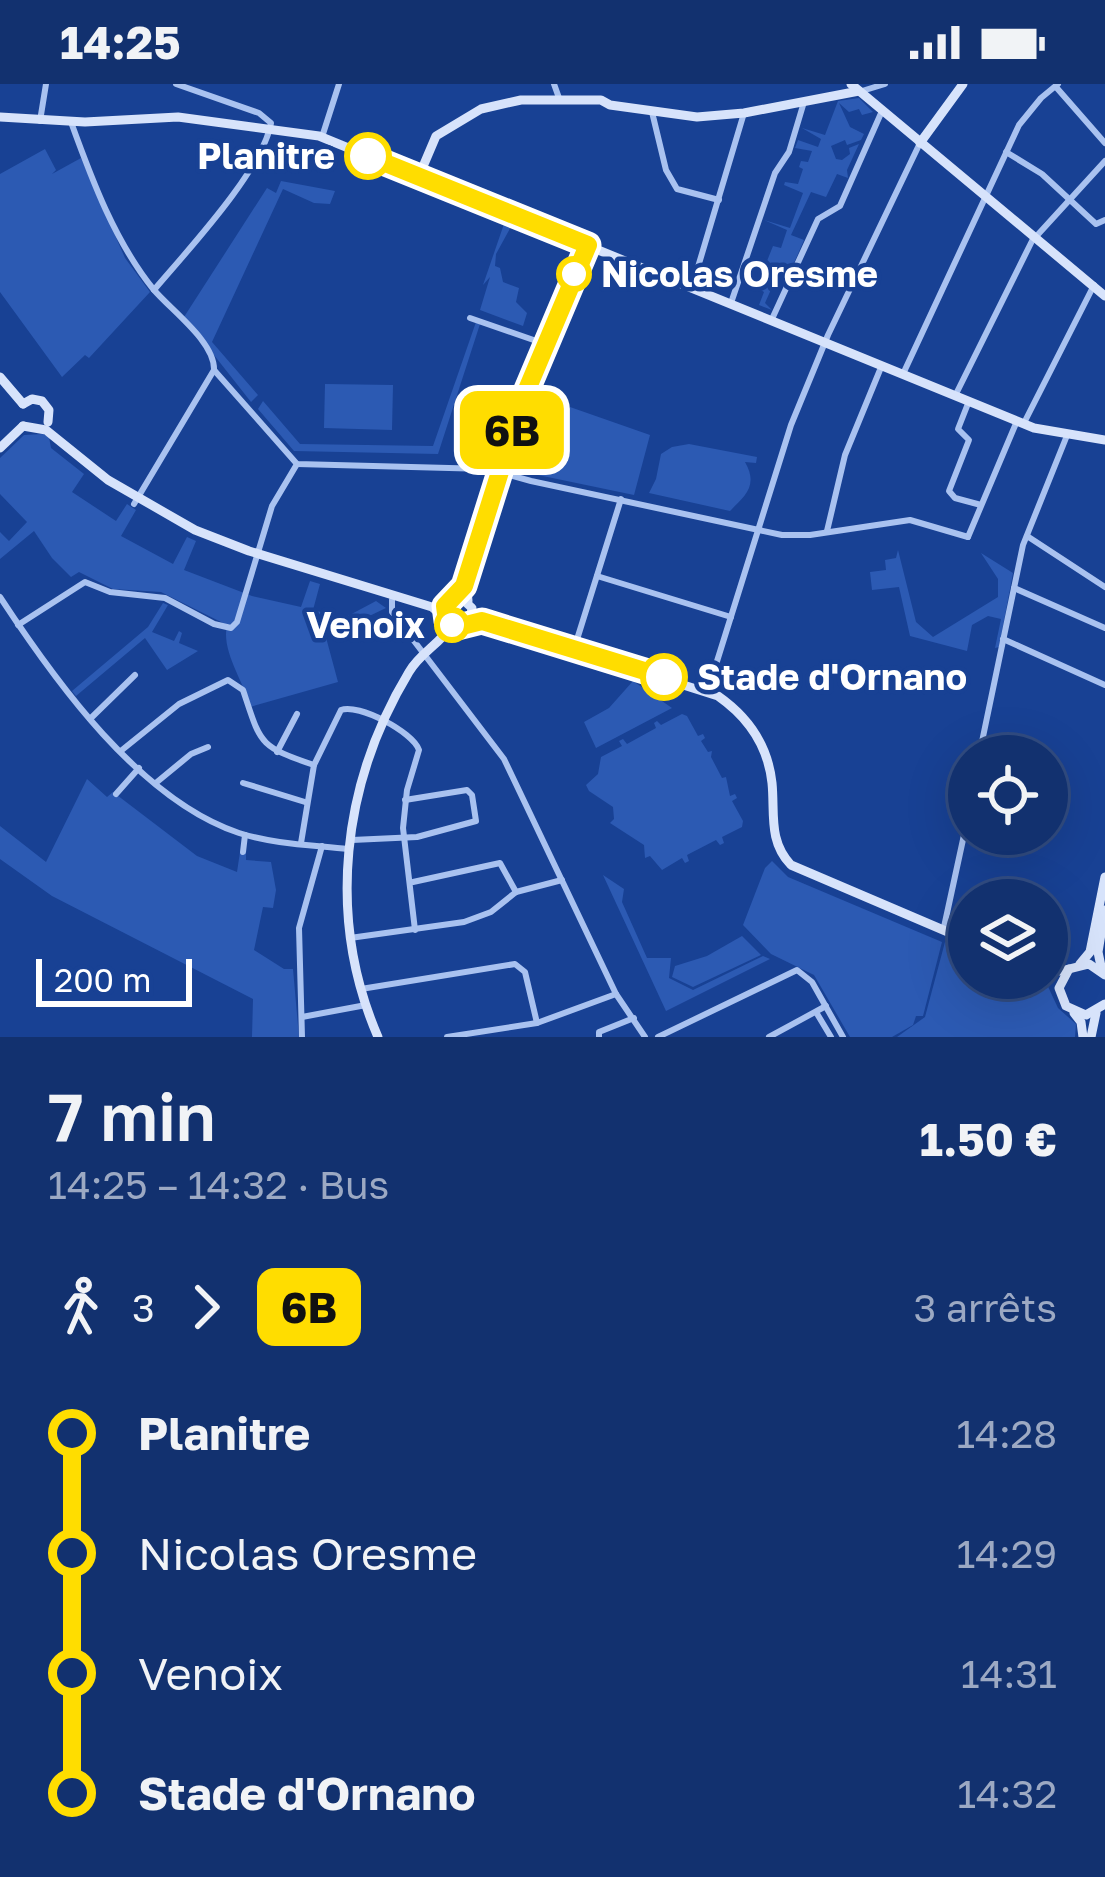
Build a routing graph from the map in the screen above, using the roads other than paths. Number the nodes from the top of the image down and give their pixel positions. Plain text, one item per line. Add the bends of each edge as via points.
1 (46, 84) edge
2 (176, 84) edge
3 (339, 84) edge
4 (554, 84) edge
5 (885, 84) edge
6 (964, 84) edge
7 (1056, 85) edge
8 (855, 88) edge
9 (559, 98) junction
10 (804, 102) junction
11 (882, 111) junction
12 (652, 112) junction
13 (744, 113) junction
14 (0, 117) edge
15 (40, 121) junction
16 (71, 122) junction
17 (270, 129) junction
18 (322, 137) junction
19 (920, 143) junction
20 (1105, 143) edge
21 (1006, 152) junction
22 (1105, 160) edge
23 (418, 176) junction
24 (985, 196) junction
25 (719, 200) junction
26 (1070, 200) junction
27 (1105, 220) edge
28 (1035, 237) junction
29 (588, 245) junction
30 (692, 287) junction
31 (154, 290) junction
32 (1101, 291) edge
33 (731, 303) junction
34 (470, 317) dead end
35 (772, 319) junction
36 (826, 341) junction
37 (546, 344) junction
38 (882, 365) junction
39 (214, 370) junction
40 (903, 374) junction
41 (0, 377) edge
42 (955, 396) junction
43 (969, 401) junction
44 (23, 404) junction
45 (1020, 422) junction
46 (44, 425) junction
47 (23, 426) junction
48 (1068, 432) junction
49 (1105, 438) edge
50 (0, 448) edge
51 (297, 464) junction
52 (500, 472) junction
53 (137, 499) junction
54 (621, 499) junction
55 (981, 505) junction
56 (759, 529) junction
57 (826, 531) junction
58 (1027, 536) junction
59 (968, 537) junction
60 (972, 546) dead end
61 (258, 552) junction
62 (597, 576) junction
63 (1105, 587) edge
64 (1013, 588) junction
65 (0, 597) edge
66 (392, 600) dead end
67 (460, 608) junction
68 (732, 617) junction
69 (18, 625) junction
70 (452, 625) junction
71 (1105, 628) edge
72 (1004, 638) junction
73 (575, 648) junction
74 (424, 653) junction
75 (135, 675) dead end
76 (1105, 685) edge
77 (708, 689) junction
78 (297, 715) dead end
79 (90, 719) junction
80 (382, 721) junction
81 (983, 735) edge
82 (208, 747) dead end
83 (121, 751) junction
84 (277, 752) junction
85 (314, 765) junction
86 (140, 768) junction
87 (157, 782) junction
88 (244, 783) dead end
89 (116, 794) dead end
90 (405, 800) junction
91 (305, 802) junction
92 (245, 835) junction
93 (404, 839) junction
94 (301, 843) junction
95 (348, 844) junction
96 (322, 846) junction
97 (243, 852) dead end
98 (960, 855) edge
99 (1105, 877) edge
100 (562, 880) junction
101 (412, 882) junction
102 (516, 892) junction
103 (1105, 910) edge
104 (944, 927) junction
105 (948, 929) edge
106 (415, 930) junction
107 (948, 930) edge
108 (350, 938) junction
109 (1075, 967) junction
110 (1068, 968) edge
111 (1104, 973) edge
112 (1068, 976) edge
113 (361, 989) junction
114 (616, 994) junction
115 (1061, 999) edge
116 (366, 1005) junction
117 (826, 1006) junction
118 (1101, 1009) edge
119 (1070, 1010) junction
120 (816, 1012) junction
121 (302, 1017) junction
122 (634, 1018) junction
123 (537, 1023) junction
124 (469, 1035) edge
125 (302, 1037) edge
126 (378, 1037) edge
127 (447, 1037) edge
128 (599, 1037) edge
129 (645, 1037) edge
130 (658, 1037) edge
131 (769, 1037) edge
132 (831, 1037) edge
133 (843, 1037) edge
134 (1087, 1037) edge

1 - 15 street
2 - 17 street via 259,112
3 - 18 street
4 - 9 street
5 - 8 street
6 - 19 street
7 - 20 street
7 - 21 street via 1025,116
8 - 10 street
8 - 11 street
9 - 12 street via 601,95 610,105
9 - 23 street via 496,104 452,123 436,136
10 - 13 street
10 - 33 street
11 - 19 street
11 - 35 street via 840,206 818,219
12 - 13 street
12 - 25 street via 677,189
13 - 25 street
14 - 15 street
15 - 16 street
16 - 17 street via 178,117
16 - 31 street via 124,249
17 - 18 street
17 - 31 street via 217,214
18 - 23 street
19 - 24 street
19 - 36 street
21 - 24 street
21 - 26 street
22 - 26 street
23 - 29 street
24 - 28 street
24 - 40 street
25 - 30 street
26 - 27 street via 1096,224
26 - 28 street
28 - 32 street
28 - 42 street
29 - 30 street
29 - 37 street
30 - 33 street
31 - 39 street via 213,355
32 - 45 street
33 - 35 street
34 - 37 street
35 - 36 street
36 - 38 street
36 - 56 street
37 - 52 street
38 - 40 street
38 - 57 street via 845,455
39 - 51 street
39 - 53 street
40 - 42 street
41 - 44 street
42 - 43 street
43 - 45 street
43 - 55 street via 958,427 969,440 949,491
44 - 46 street via 42,401 49,410
44 - 47 street
45 - 48 street
45 - 55 street
46 - 47 street
46 - 53 street
47 - 50 street
48 - 49 street
48 - 58 street
51 - 52 street
51 - 61 street via 276,496
52 - 54 street
52 - 67 street
53 - 61 street
54 - 56 street
54 - 62 street
55 - 59 street
56 - 57 street
56 - 68 street
57 - 59 street via 910,520
58 - 63 street
58 - 64 street
59 - 60 street
61 - 67 street via 429,606
61 - 69 street via 231,628 169,599 88,583
62 - 68 street
62 - 73 street
64 - 71 street
64 - 72 street
65 - 69 street
66 - 74 street via 390,609
67 - 70 street
67 - 70 street via 462,626
67 - 73 street
68 - 77 street
69 - 79 street
70 - 74 street
72 - 76 street
72 - 81 street
73 - 77 street
74 - 80 street
74 - 100 street via 504,760
75 - 79 street
77 - 104 street via 740,710 762,740 774,774 778,839 789,857
77 - 107 street via 757,736 771,778 775,840 790,865
78 - 84 street
79 - 83 street
80 - 85 street via 343,708
80 - 90 street via 418,745
80 - 95 street
82 - 87 street
83 - 84 street via 189,698 228,680 243,690 254,728
83 - 86 street
84 - 85 street
85 - 91 street
86 - 87 street
86 - 89 street
87 - 92 street via 191,810
88 - 91 street
90 - 93 street
90 - 93 street via 467,790 476,821
91 - 94 street
92 - 94 street
92 - 97 street
93 - 95 street
93 - 101 street
94 - 96 street
95 - 96 street
95 - 108 street
96 - 121 street via 299,928
98 - 104 street
99 - 109 street via 1090,952
100 - 102 street
100 - 114 street
101 - 102 street via 500,863
101 - 106 street
102 - 106 street via 483,916
103 - 111 street via 1098,957
104 - 105 street
106 - 108 street
108 - 113 street
109 - 110 street
109 - 111 street
109 - 112 street
113 - 116 street
113 - 123 street via 514,964 525,972
114 - 122 street
114 - 123 street
115 - 119 street
116 - 121 street
116 - 126 street
117 - 120 street
117 - 130 street via 809,977 792,970
117 - 133 street
118 - 119 street
118 - 134 street
119 - 134 street
120 - 131 street
120 - 132 street
121 - 125 street
122 - 128 street
122 - 129 street
123 - 124 street
124 - 127 street

